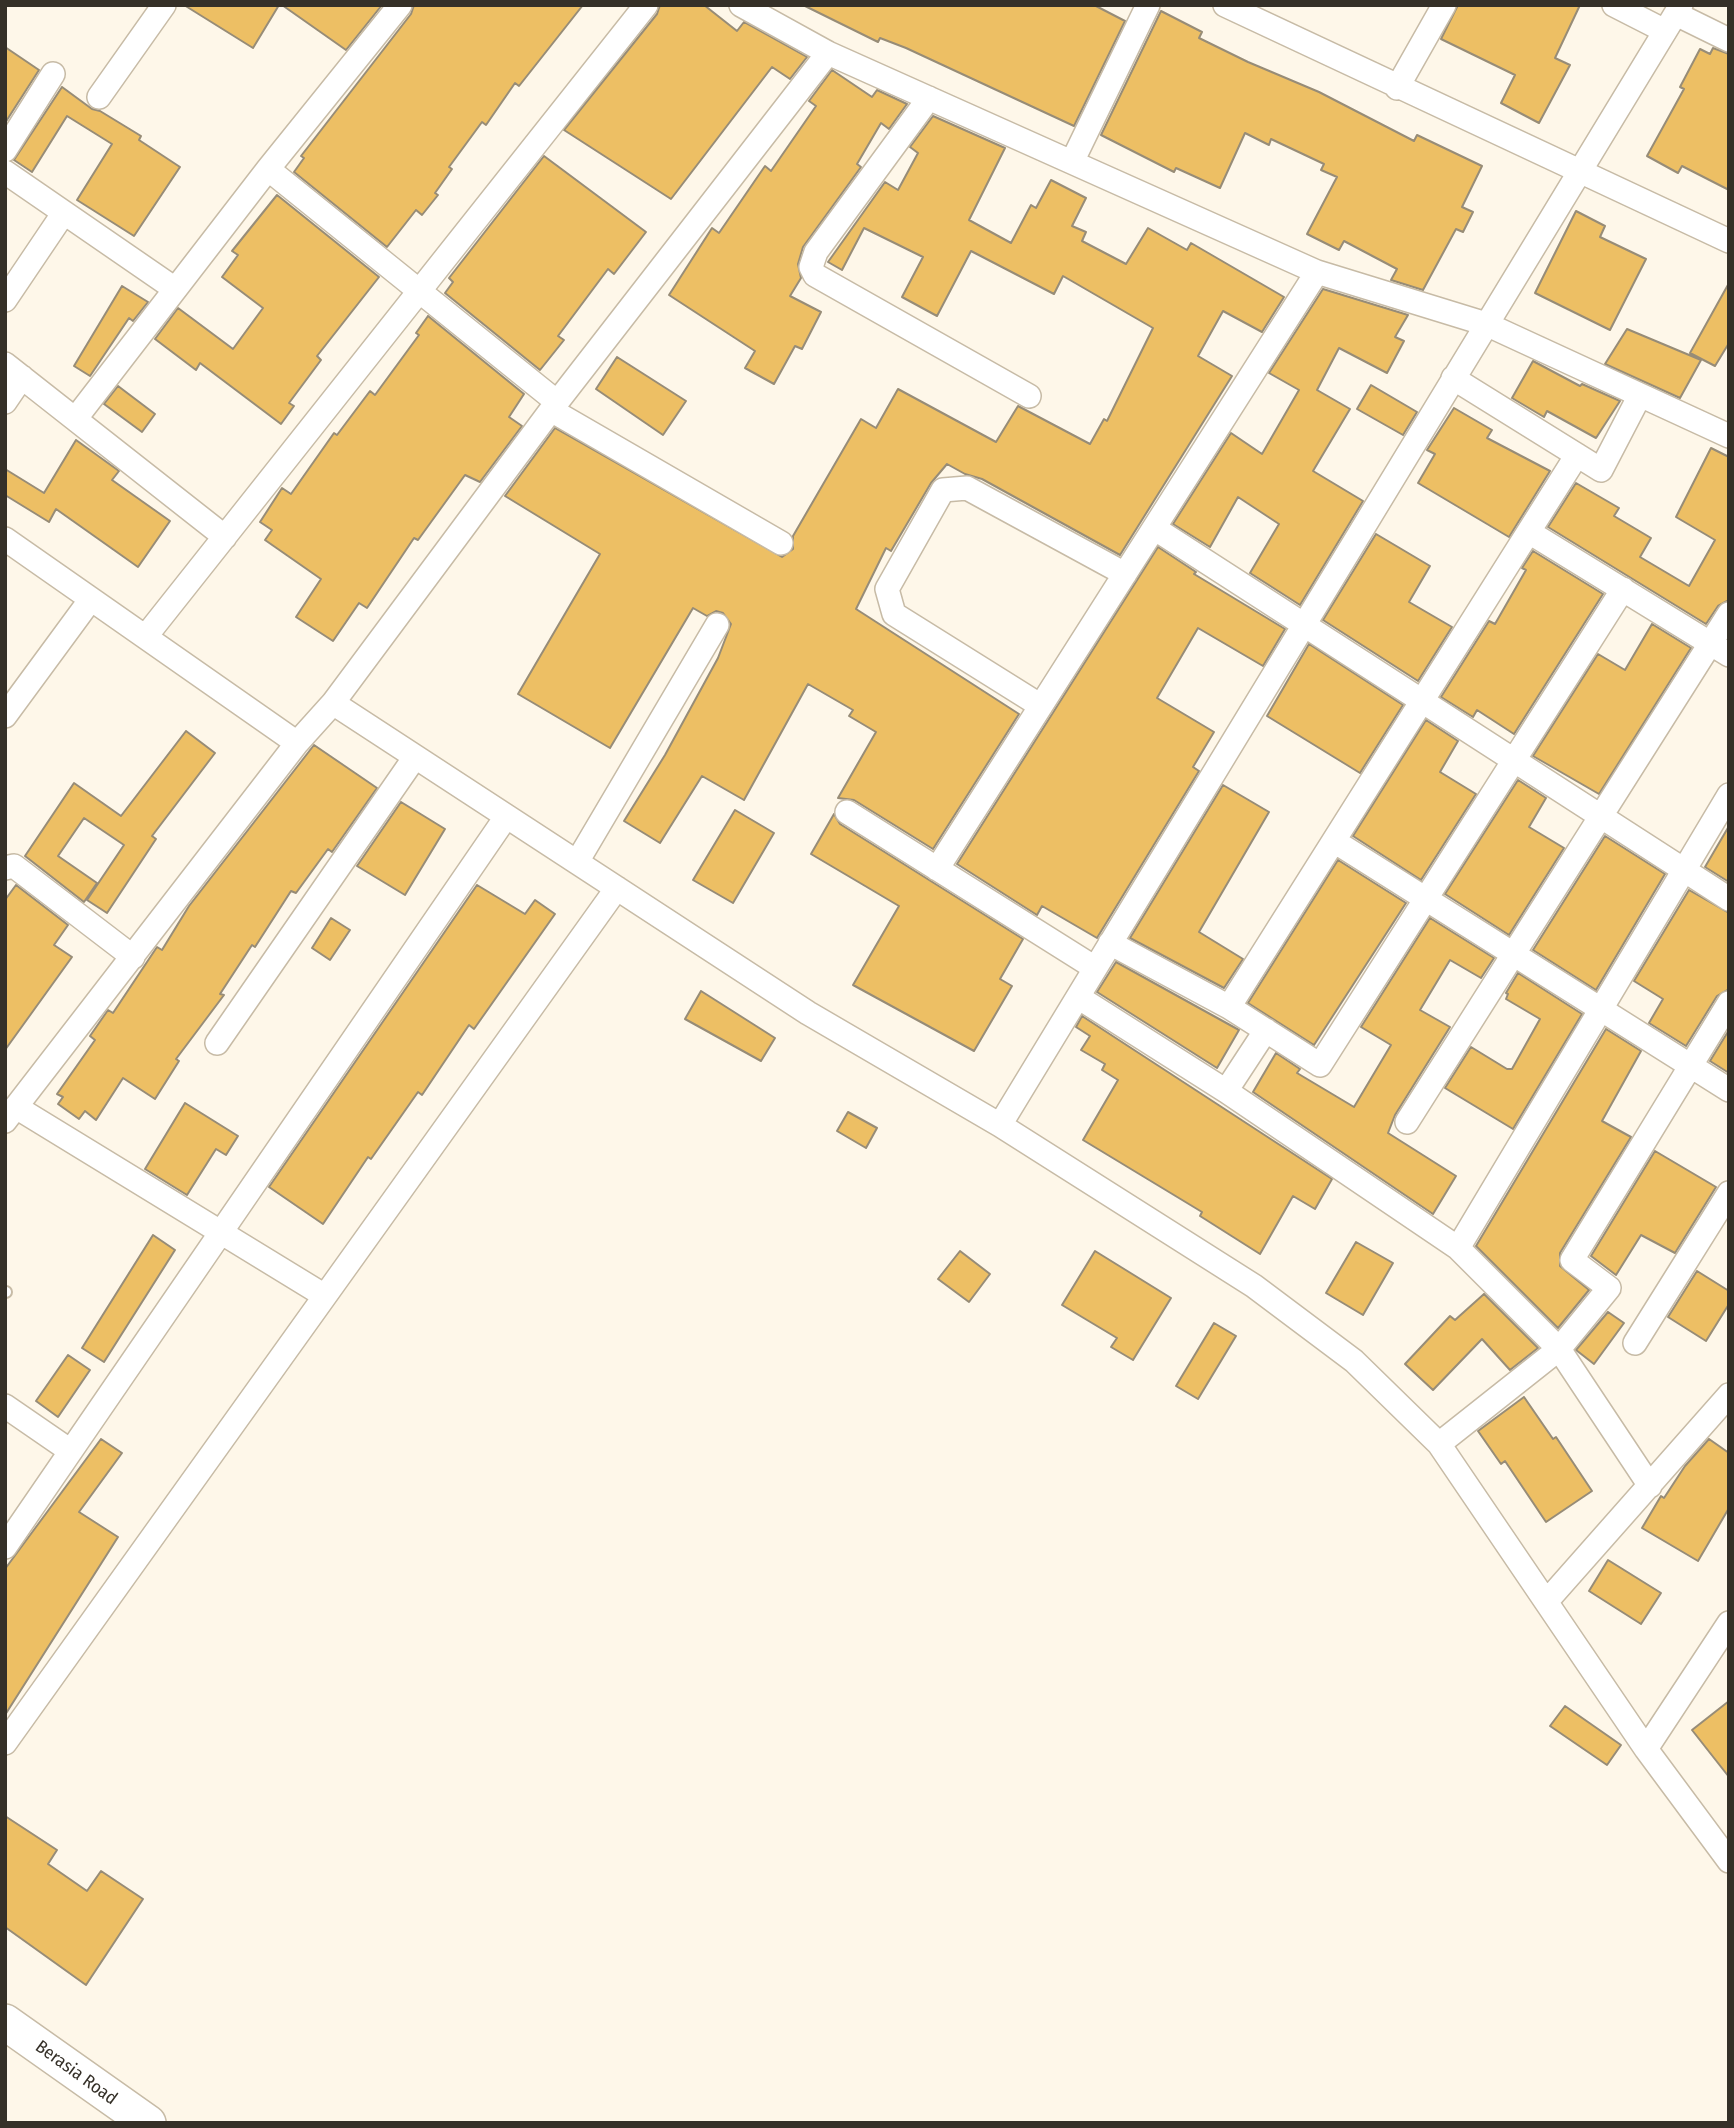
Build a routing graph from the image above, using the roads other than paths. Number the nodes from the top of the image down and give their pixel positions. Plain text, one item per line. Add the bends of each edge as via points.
1 (164, 5) edge
2 (646, 5) edge
3 (741, 5) edge
4 (1149, 5) edge
5 (1224, 5) edge
6 (1444, 5) edge
7 (1614, 5) edge
8 (398, 6) edge
9 (1674, 17) edge
10 (1729, 40) edge
11 (828, 53) junction
12 (53, 74) dead end
13 (1397, 88) junction
14 (99, 97) dead end
15 (929, 98) junction
16 (5, 150) edge
17 (1072, 162) junction
18 (268, 169) junction
19 (1581, 171) junction
20 (5, 172) edge
21 (63, 214) junction
22 (1729, 241) edge
23 (1317, 272) junction
24 (175, 289) junction
25 (420, 292) junction
26 (5, 300) edge
27 (1486, 324) junction
28 (14, 370) edge
29 (1453, 378) junction
30 (1029, 396) dead end
31 (1639, 397) junction
32 (5, 402) edge
33 (554, 406) junction
34 (76, 418) junction
35 (1729, 436) edge
36 (1577, 455) junction
37 (1154, 528) junction
38 (1528, 532) junction
39 (225, 537) junction
40 (5, 539) edge
41 (781, 543) dead end
42 (1125, 574) junction
43 (1623, 589) junction
44 (91, 599) junction
45 (1729, 614) edge
46 (1304, 624) junction
47 (717, 625) dead end
48 (146, 636) junction
49 (1719, 649) edge
50 (1422, 701) junction
51 (333, 703) junction
52 (1041, 706) junction
53 (5, 716) edge
54 (296, 743) junction
55 (415, 757) junction
56 (1514, 760) junction
57 (1729, 795) edge
58 (846, 812) dead end
59 (1601, 816) junction
60 (506, 817) junction
61 (1334, 841) junction
62 (577, 862) junction
63 (5, 868) edge
64 (937, 869) junction
65 (1684, 870) junction
66 (617, 888) junction
67 (1426, 899) junction
68 (1729, 899) edge
69 (1110, 943) junction
70 (1513, 954) junction
71 (134, 957) junction
72 (1095, 968) junction
73 (1078, 997) junction
74 (1729, 1003) edge
75 (1229, 1007) junction
76 (1600, 1009) junction
77 (1266, 1030) junction
78 (217, 1043) dead end
79 (1690, 1066) junction
80 (1729, 1090) edge
81 (1226, 1091) junction
82 (11, 1114) edge
83 (1407, 1122) dead end
84 (1000, 1125) junction
85 (1729, 1192) edge
86 (222, 1233) junction
87 (1458, 1248) junction
88 (325, 1296) junction
89 (1635, 1343) dead end
90 (1559, 1349) junction
91 (1728, 1399) edge
92 (5, 1406) edge
93 (1438, 1444) junction
94 (69, 1450) junction
95 (1650, 1486) junction
96 (5, 1547) edge
97 (1547, 1601) junction
98 (1729, 1623) edge
99 (5, 1743) edge
100 (1646, 1749) junction
101 (1729, 1861) edge
102 (5, 2022) edge
103 (131, 2119) edge

1 - 14 street
2 - 25 street
3 - 11 street
4 - 17 street
5 - 13 street
6 - 13 street
7 - 9 street
8 - 18 street
9 - 10 street
9 - 19 street
11 - 15 street
11 - 33 street
12 - 16 street
13 - 19 street
15 - 17 street
15 - 30 street via 816,252 811,267 815,275
17 - 23 street
18 - 24 street
18 - 25 street
19 - 22 street
19 - 27 street
20 - 21 street
21 - 24 street
21 - 26 street
23 - 27 street
23 - 37 street
24 - 34 street
25 - 33 street
25 - 39 street
27 - 29 street
27 - 31 street
28 - 32 street
28 - 34 street
29 - 36 street
29 - 46 street
31 - 35 street
31 - 36 street via 1601,470
33 - 41 street
33 - 51 street
34 - 39 street
36 - 38 street
37 - 42 street
37 - 46 street
38 - 43 street
38 - 50 street
39 - 48 street
40 - 44 street
42 - 52 street
42 - 52 street via 967,488 943,490 887,589 894,614
43 - 49 street
43 - 56 street
44 - 48 street
44 - 53 street
45 - 49 street
46 - 50 street
46 - 69 street
47 - 62 street
48 - 54 street
49 - 59 street
50 - 56 street
50 - 61 street
51 - 54 street
51 - 55 street
52 - 64 street
54 - 71 street
55 - 60 street
55 - 78 street
56 - 59 street
56 - 67 street
57 - 65 street
58 - 64 street
59 - 65 street
59 - 70 street
60 - 62 street
60 - 86 street
61 - 67 street
61 - 75 street
62 - 66 street
63 - 71 street via 14,866
64 - 72 street
65 - 68 street
65 - 76 street
66 - 84 street via 808,1013
66 - 88 street
67 - 70 street
67 - 77 street via 1320,1065
69 - 72 street
69 - 75 street
70 - 76 street
70 - 83 street
71 - 82 street
72 - 73 street
73 - 81 street
73 - 84 street
74 - 79 street
75 - 77 street
76 - 79 street
76 - 87 street
77 - 81 street
79 - 80 street
79 - 90 street via 1572,1260 1609,1287
81 - 87 street
82 - 86 street
84 - 93 street via 1254,1286 1354,1361
85 - 89 street
86 - 88 street
86 - 94 street
87 - 90 street
88 - 99 street
90 - 93 street
90 - 95 street
91 - 95 street
92 - 94 street
93 - 97 street
94 - 96 street
95 - 97 street
97 - 100 street
98 - 100 street
100 - 101 street
102 - 103 main road, Berasia Road

